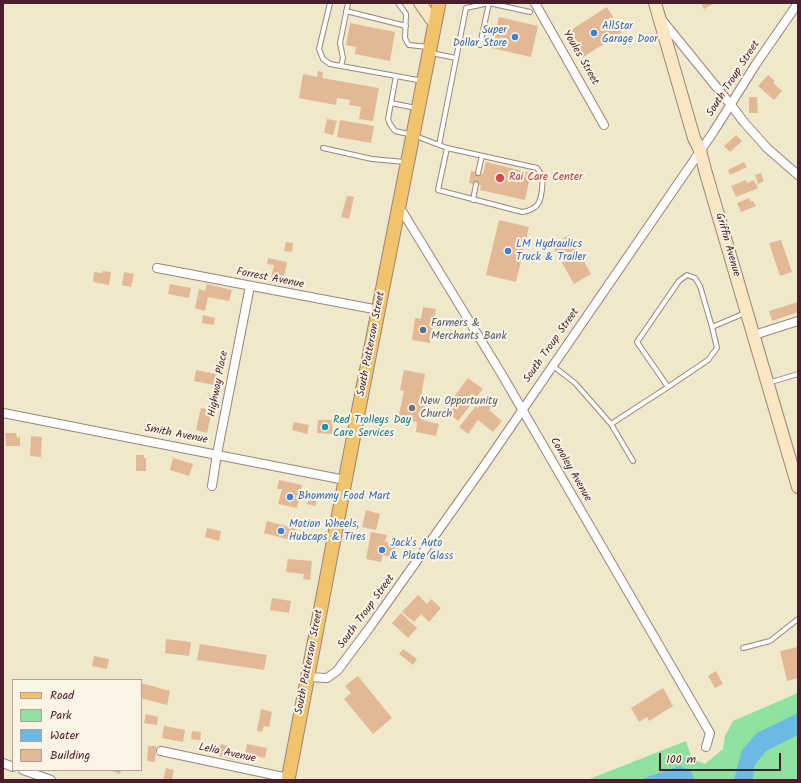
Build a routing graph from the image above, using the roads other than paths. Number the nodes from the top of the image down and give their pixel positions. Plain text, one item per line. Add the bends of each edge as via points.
1 (330, 3) edge
2 (348, 3) edge
3 (407, 3) edge
4 (420, 3) edge
5 (440, 3) edge
6 (489, 3) edge
7 (535, 3) edge
8 (655, 3) edge
9 (798, 3) edge
10 (400, 5) edge
11 (346, 11) junction
12 (530, 12) dead end
13 (658, 16) junction
14 (435, 24) junction
15 (406, 26) junction
16 (480, 45) dead end
17 (430, 50) junction
18 (456, 58) junction
19 (341, 66) junction
20 (396, 76) junction
21 (423, 81) junction
22 (391, 103) junction
23 (731, 105) junction
24 (418, 108) junction
25 (604, 125) dead end
26 (413, 135) junction
27 (439, 145) junction
28 (323, 148) dead end
29 (447, 148) junction
30 (700, 150) junction
31 (482, 156) junction
32 (407, 163) junction
33 (478, 173) dead end
34 (798, 175) edge
35 (476, 184) dead end
36 (473, 200) junction
37 (399, 206) junction
38 (157, 268) dead end
39 (250, 286) junction
40 (378, 310) junction
41 (747, 312) junction
42 (798, 321) edge
43 (712, 327) junction
44 (754, 335) junction
45 (553, 365) junction
46 (798, 374) edge
47 (768, 383) junction
48 (668, 387) junction
49 (522, 410) junction
50 (3, 413) edge
51 (611, 424) junction
52 (216, 454) junction
53 (633, 461) dead end
54 (345, 480) junction
55 (212, 486) dead end
56 (798, 486) edge
57 (798, 620) edge
58 (743, 648) dead end
59 (307, 677) junction
60 (706, 747) dead end
61 (161, 751) dead end
62 (26, 771) edge
63 (288, 779) edge
64 (51, 780) edge

1 - 19 lane via 319,49 323,59 330,64
2 - 11 lane
3 - 10 lane
4 - 14 main road
5 - 14 main road, South Patterson Street
6 - 12 lane
6 - 16 lane
6 - 18 lane via 466,8
7 - 25 street, Youles Street
8 - 13 main road, Griffin Avenue
9 - 23 street, South Troup Street
10 - 15 lane via 406,14
11 - 15 lane
11 - 19 lane via 340,43 343,58
13 - 23 street
13 - 30 main road, Griffin Avenue via 694,138
14 - 17 main road, South Patterson Street
15 - 17 lane via 405,38 409,45
17 - 18 lane
17 - 21 main road, South Patterson Street
18 - 27 lane
19 - 20 lane
20 - 21 lane
20 - 22 lane
21 - 24 main road, South Patterson Street
22 - 24 lane
22 - 26 lane via 388,119 390,124 395,131
23 - 30 street, South Troup Street
23 - 34 street via 767,148
24 - 26 main road, South Patterson Street
26 - 27 lane
26 - 32 main road, South Patterson Street
27 - 29 lane
28 - 32 lane via 372,159
29 - 31 lane
29 - 36 lane via 438,190
30 - 41 main road, Griffin Avenue
30 - 45 street, South Troup Street
31 - 33 lane
31 - 36 lane via 536,168 544,177 540,203 531,211 522,212
32 - 37 main road, South Patterson Street
35 - 36 lane
37 - 40 main road, South Patterson Street
37 - 49 street, Conoley Avenue
38 - 39 street, Forrest Avenue
39 - 40 street, Forrest Avenue
39 - 52 street, Highway Place
40 - 54 main road, South Patterson Street
41 - 43 lane
41 - 44 main road, Griffin Avenue
42 - 44 street
43 - 48 lane via 717,348 708,360
43 - 48 lane via 700,286 695,278 687,275 679,281 637,342
44 - 47 main road, Griffin Avenue
45 - 49 street, South Troup Street
45 - 51 lane via 575,382
46 - 47 lane
47 - 56 main road, Griffin Avenue
48 - 51 lane
49 - 59 street, South Troup Street via 337,671 326,679
49 - 60 street, Conoley Avenue via 710,733
50 - 52 street, Smith Avenue
51 - 53 lane
52 - 54 street, Smith Avenue
52 - 55 street, Highway Place
54 - 59 main road, South Patterson Street
57 - 58 lane via 770,641
59 - 63 main road, South Patterson Street
61 - 63 street, Lelia Avenue
62 - 64 street

